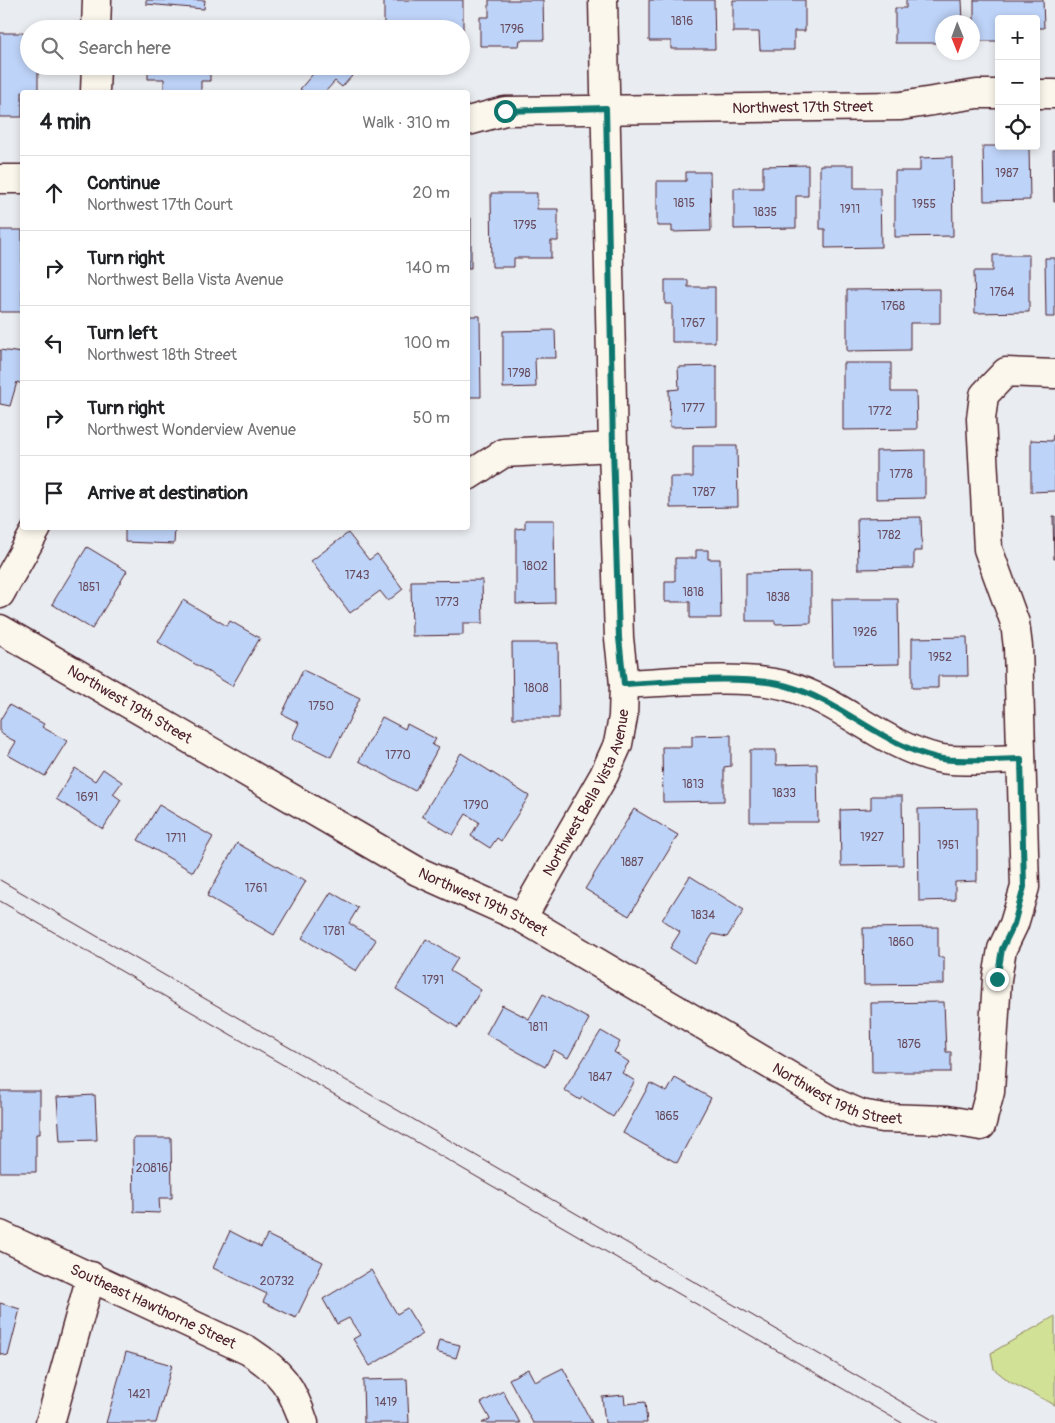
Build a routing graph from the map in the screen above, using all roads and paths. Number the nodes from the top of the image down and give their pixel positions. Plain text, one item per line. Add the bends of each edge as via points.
1 (97, 0) edge
2 (604, 0) edge
3 (96, 20) edge
4 (96, 75) edge
5 (95, 90) edge
6 (995, 94) edge
7 (1040, 94) edge
8 (1055, 94) edge
9 (606, 108) junction
10 (470, 120) edge
11 (0, 179) edge
12 (20, 179) edge
13 (1055, 374) edge
14 (613, 447) junction
15 (470, 475) edge
16 (36, 530) edge
17 (0, 594) edge
18 (0, 629) edge
19 (624, 684) junction
20 (1021, 759) junction
21 (522, 918) junction
22 (0, 1235) edge
23 (91, 1276) junction
24 (50, 1423) edge
25 (304, 1423) edge

1 - 3 street
2 - 9 street, Northwest Bella Vista Avenue
4 - 5 street
6 - 9 street, Northwest 17th Street via 901,106
7 - 8 street
9 - 10 street, Northwest 17th Street via 505,111
9 - 14 street, Northwest Bella Vista Avenue
11 - 12 street
13 - 20 street via 1006,372 984,395 981,418 988,549 1015,623 1018,647
14 - 15 street via 504,453
14 - 19 street, Northwest Bella Vista Avenue via 619,638
16 - 17 street
18 - 21 street, Northwest 19th Street via 417,870
19 - 20 street via 750,680 785,685 815,695 872,730 909,749 939,759
19 - 21 street, Northwest Bella Vista Avenue via 618,744 604,775
20 - 21 street, Northwest 19th Street via 1024,887 1014,924 1002,949 990,1092 981,1126 948,1120 883,1118 861,1114 835,1103
22 - 23 street, Southeast Hawthorne Street
23 - 24 street
23 - 25 street, Southeast Hawthorne Street via 248,1351 272,1366 295,1394

